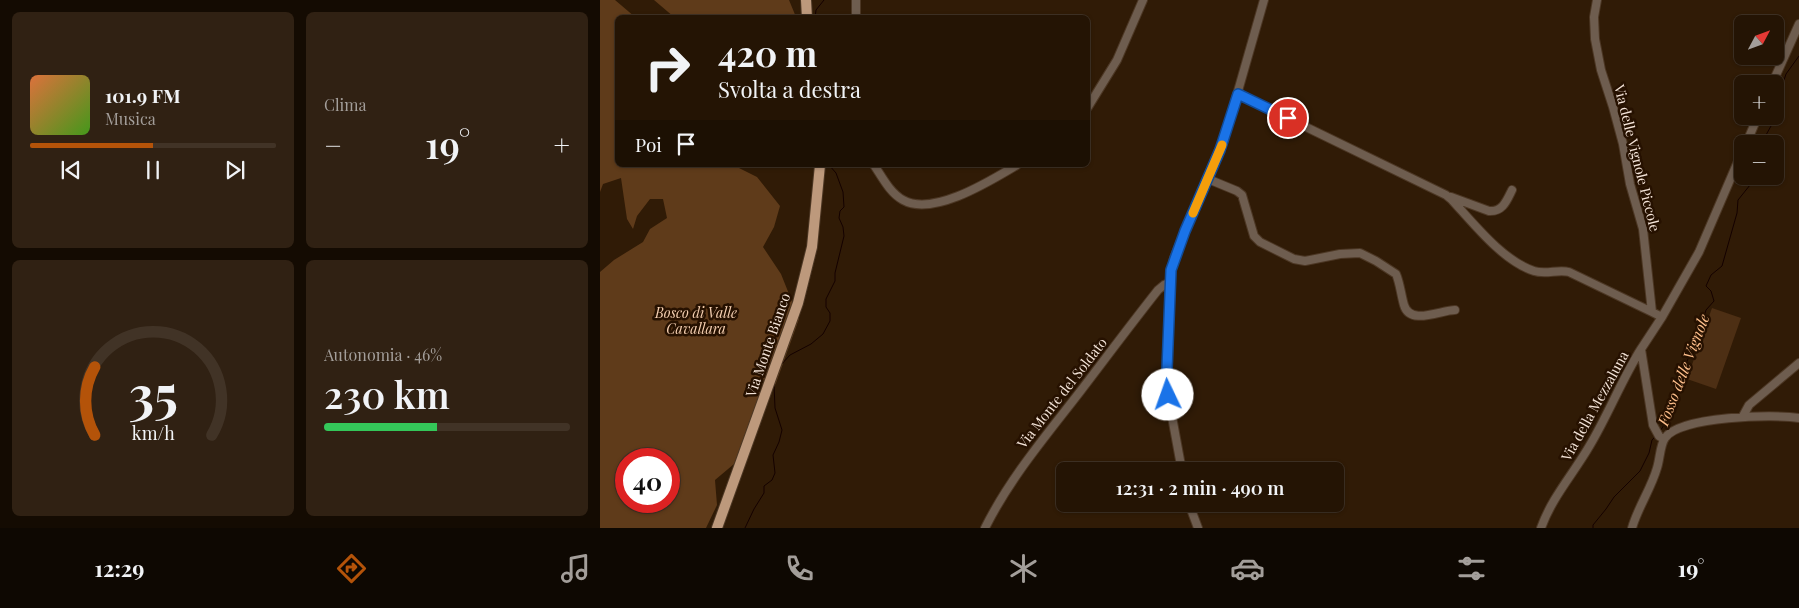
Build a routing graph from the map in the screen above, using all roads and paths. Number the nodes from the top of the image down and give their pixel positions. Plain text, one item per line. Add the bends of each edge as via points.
1 (806, 0) edge
2 (856, 0) edge
3 (1143, 0) edge
4 (1264, 0) edge
5 (1597, 0) edge
6 (807, 15) edge
7 (856, 15) edge
8 (1799, 24) edge
9 (1776, 75) edge
10 (1238, 94) junction
11 (1090, 104) edge
12 (820, 167) edge
13 (875, 167) edge
14 (1014, 167) edge
15 (1734, 171) edge
16 (1208, 179) junction
17 (1512, 190) dead end
18 (1442, 193) junction
19 (1169, 284) junction
20 (1455, 310) dead end
21 (1652, 312) junction
22 (1664, 314) junction
23 (1641, 349) junction
24 (1799, 363) edge
25 (1743, 416) junction
26 (1799, 418) edge
27 (1664, 439) junction
28 (1180, 462) edge
29 (1192, 512) edge
30 (717, 528) edge
31 (985, 528) edge
32 (1198, 528) edge
33 (1541, 528) edge
34 (1632, 528) edge

1 - 6 main road
2 - 7 street
3 - 11 street via 1117,60
4 - 10 street
5 - 21 street, Via delle Vignole Piccole via 1595,39 1644,230
8 - 9 street
10 - 16 street via 1224,142
10 - 18 street
12 - 30 main road, Via Monte Bianco via 812,247 798,303
13 - 14 street via 899,198 923,206 942,202 984,184
15 - 22 street, Via della Mezzaluna via 1699,252
16 - 19 street via 1174,258
16 - 20 street via 1242,195 1254,236 1269,247 1302,261 1347,253 1364,254 1396,274 1404,308 1410,314 1420,316
17 - 18 street via 1502,207 1492,212
18 - 21 street via 1480,233 1520,264 1537,272 1569,272
19 - 28 street via 1168,395
19 - 31 street, Via Monte del Soldato via 1158,290 1048,432 998,502
21 - 22 street
22 - 23 street, Via della Mezzaluna
23 - 27 street, Via della Mezzaluna via 1653,425
23 - 33 street, Via della Mezzaluna via 1591,444 1556,496
24 - 25 street via 1749,405
25 - 26 street
25 - 27 street via 1678,429
27 - 34 street via 1657,468
29 - 32 street

